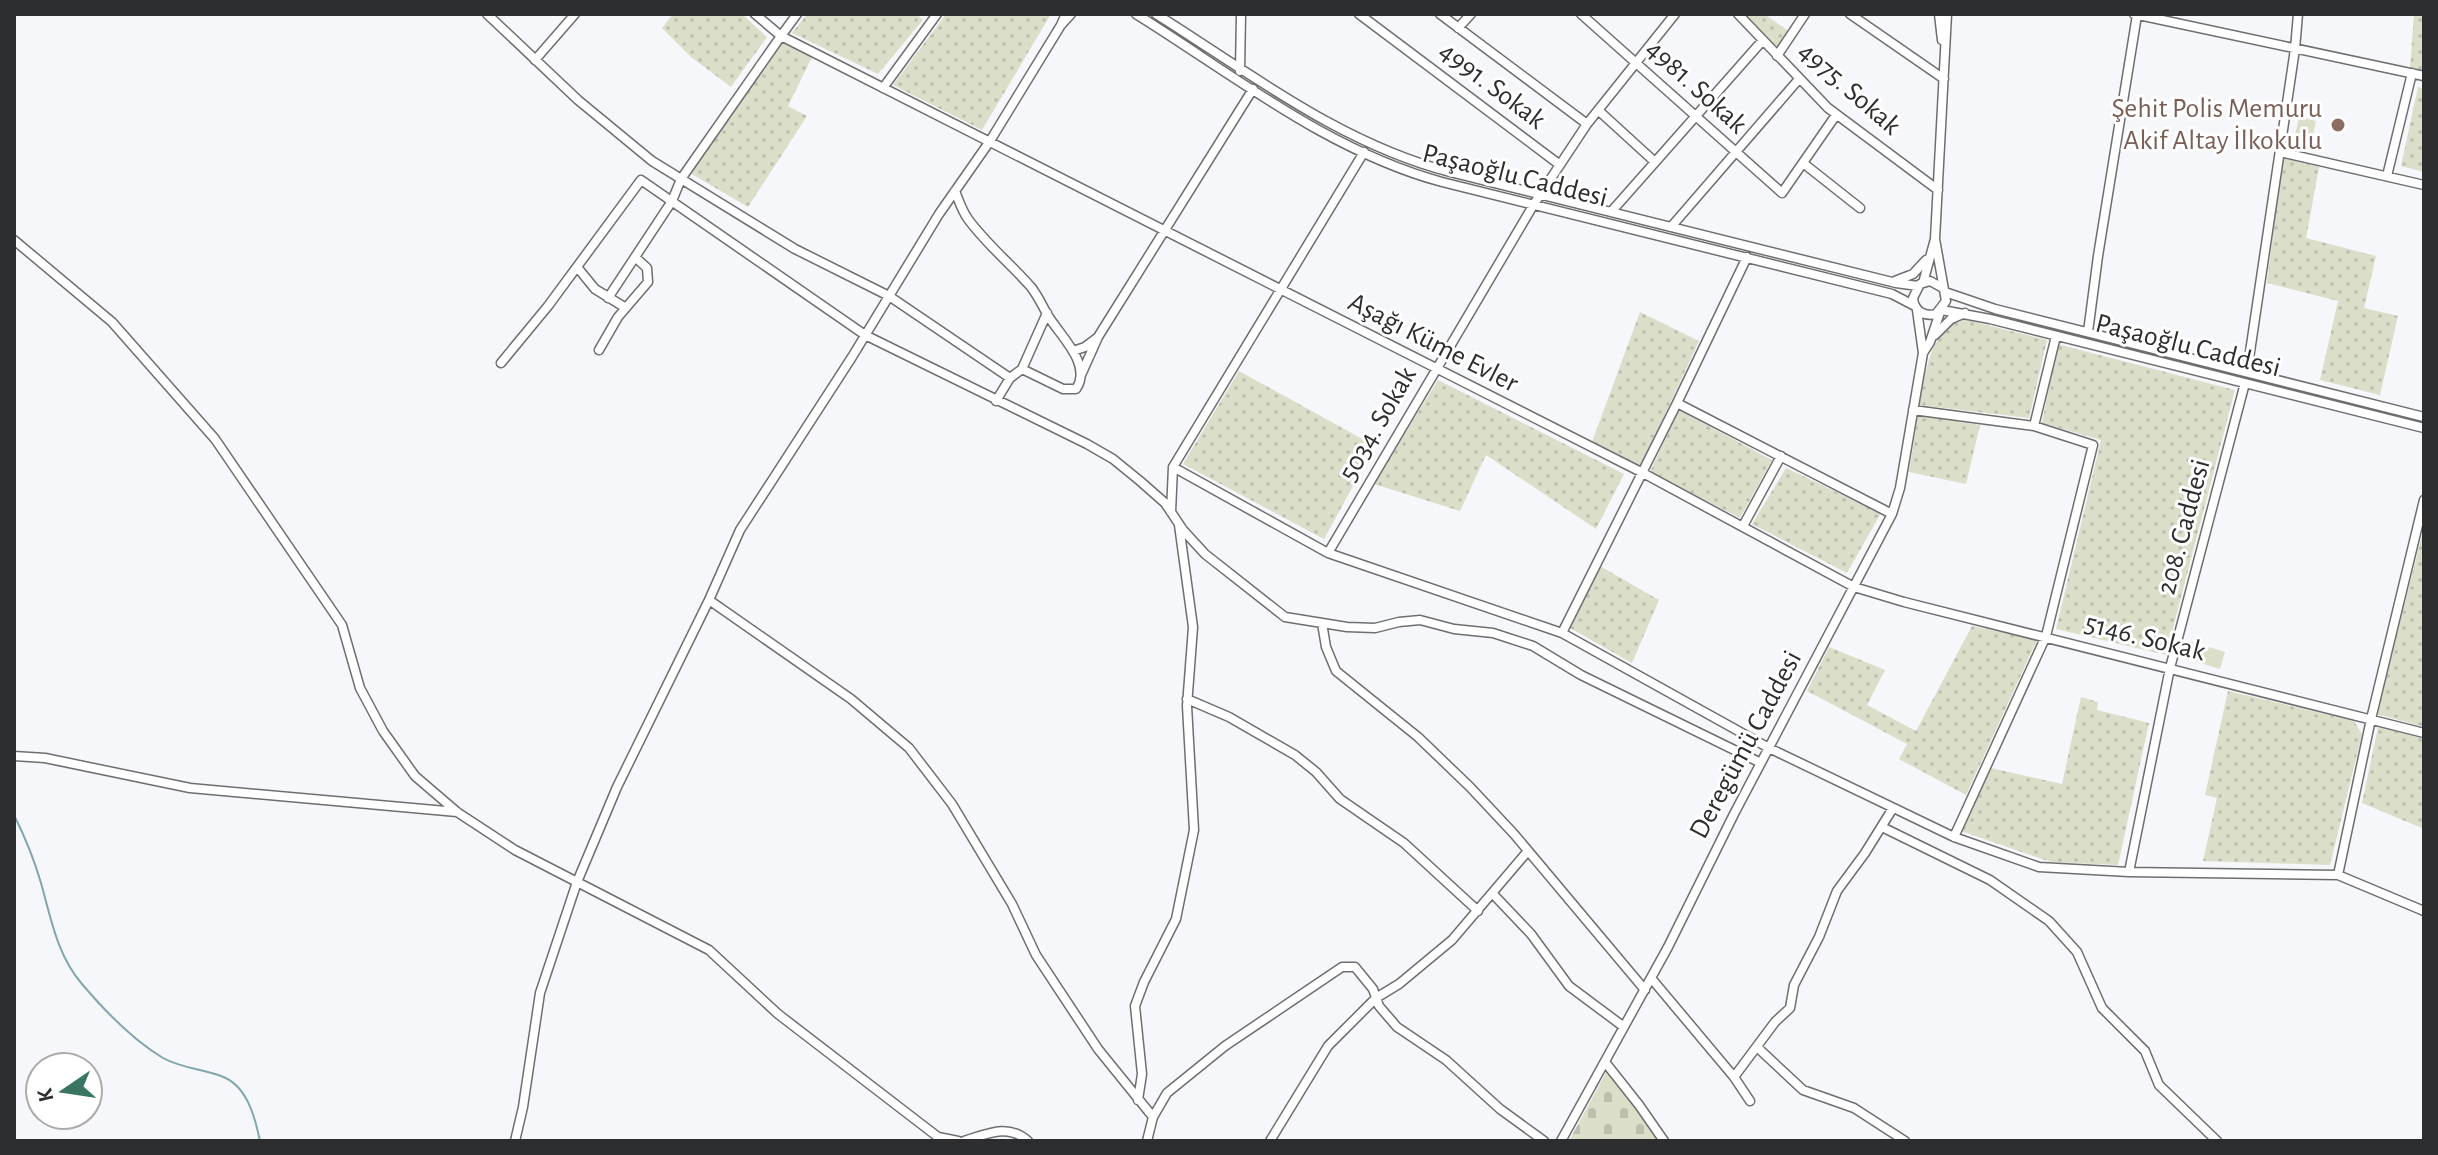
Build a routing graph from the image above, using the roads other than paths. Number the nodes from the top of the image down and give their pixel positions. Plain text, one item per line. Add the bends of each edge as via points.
1 (487, 14) edge
2 (575, 14) edge
3 (755, 14) edge
4 (797, 14) edge
5 (1068, 14) edge
6 (1136, 14) edge
7 (1156, 14) edge
8 (1241, 14) edge
9 (1359, 14) edge
10 (1440, 14) edge
11 (1471, 14) edge
12 (1581, 14) edge
13 (1675, 14) edge
14 (1738, 14) edge
15 (1805, 14) edge
16 (1850, 14) edge
17 (1939, 14) edge
18 (1947, 14) edge
19 (2135, 14) edge
20 (2298, 14) edge
21 (932, 16) edge
22 (1171, 18) edge
23 (1458, 28) junction
24 (781, 36) junction
25 (1763, 40) junction
26 (2295, 49) junction
27 (1777, 56) junction
28 (1945, 56) junction
29 (535, 60) junction
30 (1636, 63) junction
31 (1240, 67) junction
32 (2412, 73) junction
33 (2424, 76) edge
34 (1799, 79) junction
35 (1944, 79) junction
36 (1240, 80) junction
37 (883, 88) junction
38 (1253, 89) junction
39 (1598, 110) junction
40 (1836, 115) junction
41 (1696, 116) junction
42 (1587, 124) junction
43 (990, 141) junction
44 (1368, 144) junction
45 (1736, 152) junction
46 (2280, 152) junction
47 (1363, 154) junction
48 (1655, 162) junction
49 (1803, 163) junction
50 (1560, 165) junction
51 (2387, 176) junction
52 (681, 179) junction
53 (2424, 185) edge
54 (1938, 190) junction
55 (955, 191) junction
56 (1540, 194) junction
57 (672, 201) junction
58 (1534, 204) junction
59 (1860, 208) dead end
60 (1611, 212) junction
61 (1671, 227) junction
62 (1164, 231) junction
63 (1935, 239) junction
64 (14, 240) edge
65 (635, 257) junction
66 (1747, 257) junction
67 (1929, 257) junction
68 (577, 267) junction
69 (1892, 282) junction
70 (1920, 284) junction
71 (1944, 290) junction
72 (1281, 291) junction
73 (889, 296) junction
74 (608, 298) junction
75 (626, 308) junction
76 (1916, 308) junction
77 (1941, 311) junction
78 (1047, 313) junction
79 (1966, 313) junction
80 (2088, 332) junction
81 (865, 335) junction
82 (2056, 336) junction
83 (1098, 337) junction
84 (1930, 342) junction
85 (599, 350) dead end
86 (1073, 351) junction
87 (1923, 353) junction
88 (501, 363) dead end
89 (1022, 369) junction
90 (1435, 370) junction
91 (2247, 372) junction
92 (1081, 375) junction
93 (1010, 378) junction
94 (2245, 383) junction
95 (996, 401) junction
96 (1677, 403) junction
97 (1913, 410) junction
98 (2424, 417) edge
99 (2034, 426) junction
100 (2424, 428) edge
101 (1781, 456) junction
102 (1173, 467) junction
103 (1643, 473) junction
104 (2424, 500) edge
105 (1171, 512) junction
106 (1892, 514) junction
107 (1179, 525) junction
108 (1743, 526) junction
109 (1328, 553) junction
110 (1854, 587) junction
111 (709, 600) junction
112 (1322, 623) junction
113 (1562, 633) junction
114 (2046, 636) junction
115 (2170, 668) junction
116 (1187, 699) junction
117 (2371, 719) junction
118 (2424, 733) edge
119 (1769, 748) junction
120 (14, 756) edge
121 (1761, 763) junction
122 (1893, 808) junction
123 (457, 812) junction
124 (1882, 827) junction
125 (1954, 837) junction
126 (1527, 852) junction
127 (2129, 872) junction
128 (2338, 875) junction
129 (577, 882) junction
130 (1493, 894) junction
131 (1478, 911) junction
132 (2424, 911) edge
133 (1651, 978) junction
134 (1645, 990) junction
135 (1376, 998) junction
136 (1624, 1027) junction
137 (1758, 1048) junction
138 (1605, 1062) junction
139 (1734, 1077) junction
140 (1138, 1100) junction
141 (1750, 1101) dead end
142 (1153, 1117) junction
143 (515, 1141) edge
144 (958, 1141) edge
145 (964, 1141) edge
146 (1028, 1141) edge
147 (1147, 1141) edge
148 (1270, 1141) edge
149 (1544, 1141) edge
150 (1561, 1141) edge
151 (1664, 1141) edge
152 (1905, 1141) edge
153 (2217, 1141) edge

1 - 29 street
2 - 29 street
3 - 24 street, Aşağı Küme Evler
4 - 24 street
5 - 43 street
6 - 36 street, Paşaoğlu Caddesi
7 - 22 street, Paşaoğlu Caddesi
8 - 31 street
9 - 50 street, 4991. Sokak
10 - 23 street
11 - 23 street
12 - 30 street, 4981. Sokak
13 - 30 street, 5034. Sokak
14 - 25 street, 4975. Sokak
15 - 27 street
16 - 35 street
17 - 28 street
18 - 28 street
19 - 26 street
19 - 80 street
20 - 26 street
21 - 37 street
22 - 31 street, Paşaoğlu Caddesi
23 - 42 street
24 - 37 street, Aşağı Küme Evler
24 - 52 street
25 - 27 street, 4975. Sokak
25 - 41 street
26 - 32 street
26 - 46 street
27 - 34 street, 4975. Sokak
28 - 35 street
29 - 52 street via 602,121
30 - 39 street, 5034. Sokak
30 - 41 street, 4981. Sokak
31 - 36 street
31 - 44 street, Paşaoğlu Caddesi
32 - 33 street
32 - 51 street
34 - 40 street, 4975. Sokak
34 - 45 street
35 - 54 street
36 - 38 street, Paşaoğlu Caddesi
37 - 43 street, Aşağı Küme Evler
38 - 47 street, Paşaoğlu Caddesi
38 - 62 street
39 - 42 street, 5034. Sokak
39 - 48 street
40 - 49 street
40 - 54 street, 4975. Sokak
41 - 45 street, 4981. Sokak
41 - 48 street
42 - 50 street, 5034. Sokak
43 - 55 street
43 - 62 street, Aşağı Küme Evler
44 - 47 street
44 - 56 street, Paşaoğlu Caddesi via 1429,166
45 - 49 street, 4981. Sokak via 1782,193
45 - 61 street
46 - 51 street
46 - 91 street
47 - 58 street, Paşaoğlu Caddesi via 1426,177
47 - 72 street
48 - 60 street
49 - 59 street
50 - 56 street, 5034. Sokak
51 - 53 street
52 - 57 street
52 - 73 street via 795,249
54 - 63 street
55 - 73 street
55 - 78 street via 966,216 1033,289
56 - 58 street, 5034. Sokak
56 - 60 street, Paşaoğlu Caddesi
57 - 65 street
57 - 68 street via 641,180
57 - 81 street
58 - 66 street, Paşaoğlu Caddesi
58 - 90 street, 5034. Sokak
60 - 61 street, Paşaoğlu Caddesi
61 - 69 street, Paşaoğlu Caddesi
62 - 72 street, Aşağı Küme Evler
62 - 83 street
63 - 67 street
63 - 71 street
64 - 123 street via 112,322 215,439 342,625 360,688 383,731 415,776
65 - 74 street
65 - 75 street via 647,268 648,279
66 - 76 street, Paşaoğlu Caddesi via 1892,294
66 - 96 street
67 - 69 street via 1913,274
67 - 70 street
68 - 74 street
68 - 88 street
69 - 70 street, Paşaoğlu Caddesi
70 - 71 street via 1936,282
70 - 76 street via 1913,298
71 - 77 street
71 - 80 street, Paşaoğlu Caddesi via 1984,306
72 - 90 street, Aşağı Küme Evler
72 - 102 street
73 - 81 street
73 - 93 street
74 - 75 street
75 - 85 street
76 - 77 street via 1930,315
76 - 87 street, Deregümü Caddesi
77 - 79 street, Paşaoğlu Caddesi
77 - 84 street, Deregümü Caddesi
78 - 86 street
78 - 89 street
79 - 82 street, Paşaoğlu Caddesi
79 - 84 street via 1947,322
80 - 91 street, Paşaoğlu Caddesi
81 - 95 street
81 - 111 street via 740,530
82 - 94 street, Paşaoğlu Caddesi
82 - 99 street
83 - 86 street
83 - 92 street
84 - 87 street, Deregümü Caddesi
86 - 92 street
87 - 97 street, Deregümü Caddesi
89 - 92 street via 1072,391
89 - 93 street
90 - 103 street, Aşağı Küme Evler
90 - 109 street, 5034. Sokak
91 - 98 street, Paşaoğlu Caddesi
93 - 95 street
94 - 100 street, Paşaoğlu Caddesi
94 - 115 street, 208. Caddesi
95 - 105 street via 1113,459
96 - 101 street
96 - 103 street
97 - 99 street
97 - 106 street, Deregümü Caddesi
99 - 114 street via 2093,445
101 - 106 street
101 - 108 street
102 - 105 street
102 - 109 street
103 - 108 street, Aşağı Küme Evler
103 - 113 street
104 - 117 street
105 - 107 street
106 - 110 street, Deregümü Caddesi
107 - 112 street via 1205,554 1285,617
107 - 116 street via 1193,627
108 - 110 street, Aşağı Küme Evler
109 - 113 street
110 - 114 street, 5146. Sokak
110 - 119 street, Deregümü Caddesi
111 - 129 street via 617,787
111 - 140 street via 851,699 909,748 952,804 1036,955
112 - 121 street via 1375,628 1420,620 1493,633 1533,646
112 - 126 street via 1336,671 1418,737
113 - 119 street
114 - 115 street, 5146. Sokak
114 - 125 street
115 - 117 street, 5146. Sokak
115 - 127 street, 208. Caddesi
116 - 131 street via 1295,755 1340,799 1404,843
116 - 140 street via 1194,830 1176,919 1135,1006 1142,1074
117 - 118 street, 5146. Sokak
117 - 128 street
119 - 121 street, Deregümü Caddesi
119 - 122 street
120 - 123 street via 190,788
121 - 133 street, Deregümü Caddesi
122 - 124 street
122 - 125 street
123 - 129 street
124 - 137 street via 1837,891 1794,985 1791,1005
124 - 153 street via 1990,880 2049,921 2077,952 2102,1008 2145,1051 2159,1085
125 - 127 street via 2039,867
126 - 130 street
126 - 134 street
127 - 128 street
128 - 132 street
129 - 143 street via 540,993
129 - 144 street via 709,950 778,1014 926,1128
130 - 131 street
130 - 136 street via 1569,986
131 - 135 street via 1452,940
133 - 134 street, Deregümü Caddesi
133 - 139 street
134 - 136 street, Deregümü Caddesi
135 - 142 street via 1355,967 1342,967 1225,1046 1167,1093
135 - 148 street via 1328,1046
135 - 149 street via 1397,1027
136 - 138 street, Deregümü Caddesi
137 - 139 street
137 - 152 street via 1803,1090 1854,1108
138 - 150 street, Deregümü Caddesi
138 - 151 street
139 - 141 street
140 - 142 street
142 - 147 street
145 - 146 street via 1005,1129

